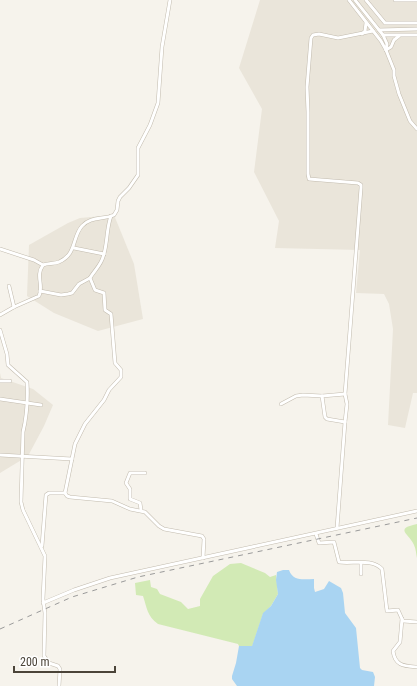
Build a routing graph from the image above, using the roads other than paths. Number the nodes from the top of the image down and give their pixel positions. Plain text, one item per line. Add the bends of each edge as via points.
1 (170, 0) edge
2 (349, 0) edge
3 (355, 0) edge
4 (366, 0) edge
5 (395, 0) edge
6 (417, 0) edge
7 (366, 22) junction
8 (417, 23) edge
9 (417, 29) edge
10 (379, 30) junction
11 (374, 33) junction
12 (362, 34) junction
13 (417, 34) edge
14 (383, 35) junction
15 (405, 35) junction
16 (379, 38) junction
17 (386, 50) junction
18 (417, 130) edge
19 (111, 216) junction
20 (74, 248) junction
21 (0, 250) edge
22 (104, 254) junction
23 (43, 265) junction
24 (90, 278) junction
25 (9, 286) dead end
26 (40, 291) junction
27 (14, 307) junction
28 (0, 315) edge
29 (0, 330) edge
30 (0, 381) edge
31 (10, 381) dead end
32 (345, 394) junction
33 (322, 396) junction
34 (0, 399) edge
35 (28, 403) junction
36 (281, 404) dead end
37 (41, 405) dead end
38 (345, 422) junction
39 (0, 455) edge
40 (22, 455) junction
41 (72, 459) junction
42 (144, 473) dead end
43 (65, 493) junction
44 (141, 510) junction
45 (417, 511) edge
46 (337, 528) junction
47 (316, 534) junction
48 (42, 548) junction
49 (203, 558) junction
50 (361, 563) junction
51 (361, 574) dead end
52 (44, 603) junction
53 (402, 619) junction
54 (417, 622) edge
55 (417, 667) edge
56 (59, 686) edge

1 - 19 street via 162,47 158,103 138,148 138,175 120,197 116,212
2 - 7 street
3 - 10 street
4 - 8 street via 385,23
5 - 6 street
7 - 11 street
7 - 12 street
9 - 10 street
10 - 11 street
10 - 14 street
11 - 12 street
11 - 16 street
12 - 32 street via 338,38 319,34 312,36 307,87 309,179 358,182 361,185
13 - 15 street
14 - 15 street
14 - 16 street
14 - 17 street via 387,44
15 - 17 street via 397,37 391,48
16 - 17 street
17 - 18 street via 407,114
19 - 20 street via 93,219 82,226
19 - 22 street
20 - 22 street
20 - 23 street via 63,260
21 - 23 street
22 - 24 street
23 - 26 street via 39,274
24 - 26 street via 79,284 72,293 62,295
24 - 41 street via 95,290 104,293 105,310 111,315 116,363 121,370 121,377 85,424 75,444
25 - 27 street
26 - 27 street via 39,296
27 - 28 street
29 - 35 street via 8,365 26,382
30 - 31 street
32 - 33 street
32 - 38 street
33 - 36 street via 301,395
33 - 38 street via 325,417
34 - 35 street
35 - 37 street
35 - 40 street
38 - 46 street
39 - 40 street
40 - 41 street
40 - 48 street via 21,502
41 - 43 street
42 - 44 street via 130,473 126,483 130,489 130,499 140,503
43 - 44 street via 70,497 108,500 130,509
43 - 48 street via 46,495
44 - 49 street via 164,529 202,536
45 - 46 street
46 - 47 street
47 - 49 street
47 - 50 street via 319,543 334,542 339,562
48 - 52 street via 45,559
49 - 52 street via 110,578
50 - 51 street
50 - 53 street via 375,564 382,569 387,611 399,611
52 - 56 street via 44,656 49,663 60,669
53 - 54 street
53 - 55 street via 400,642 393,651 394,657 402,665

